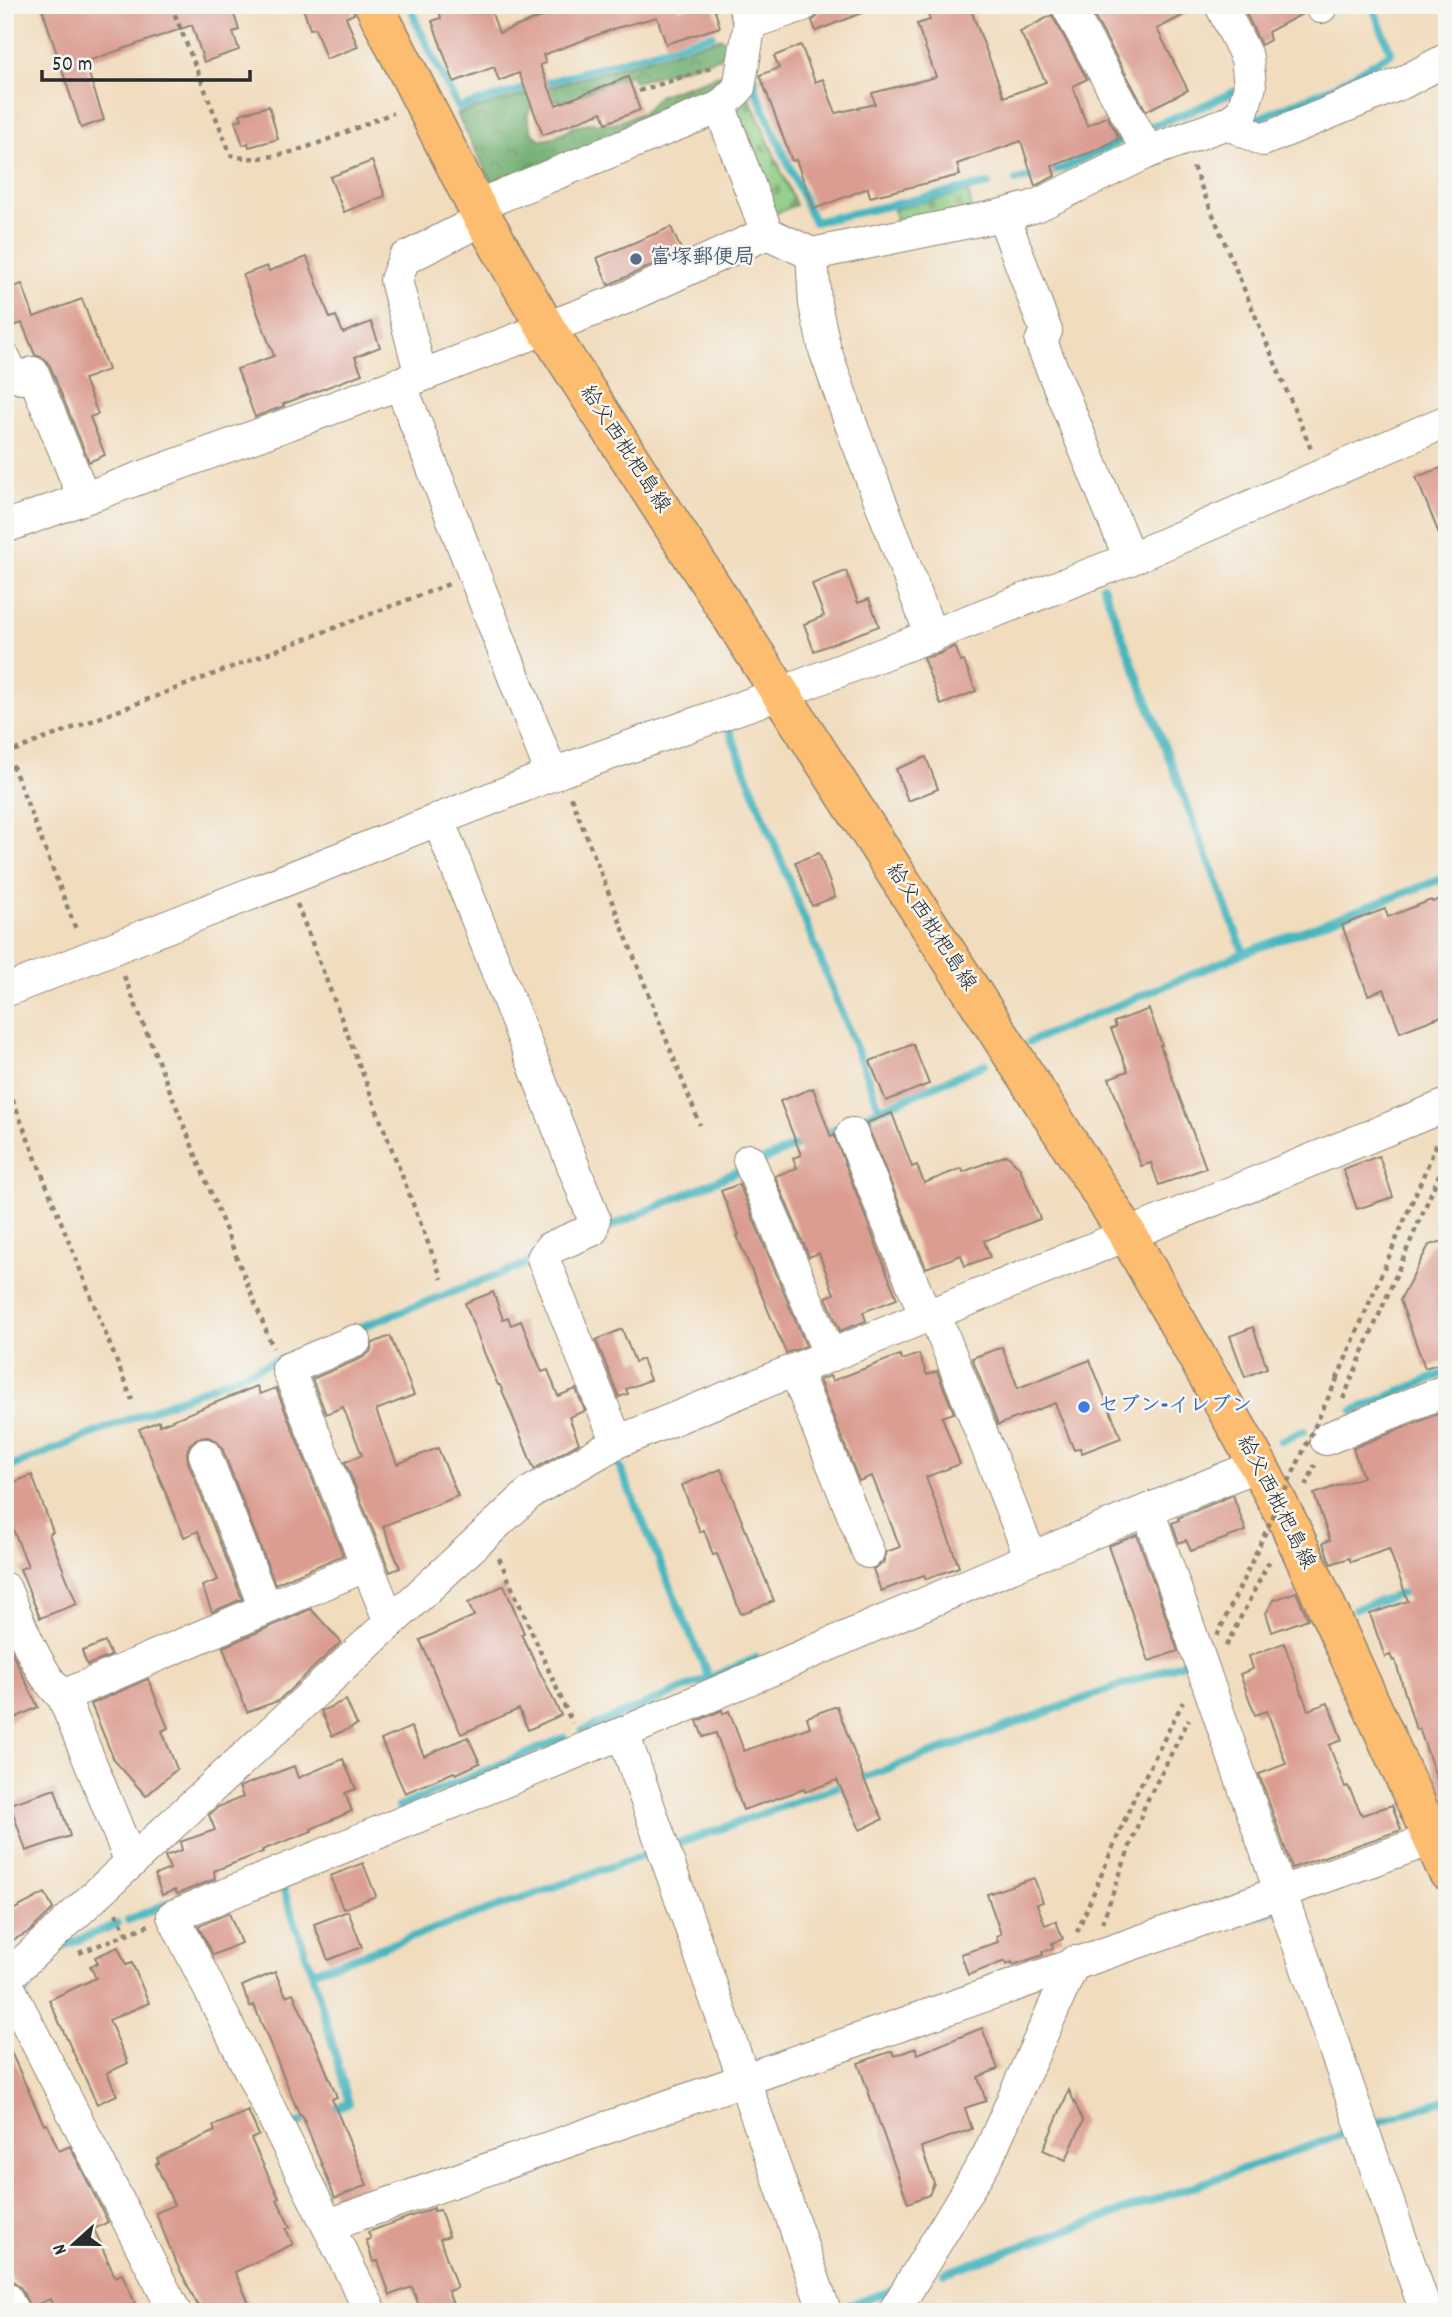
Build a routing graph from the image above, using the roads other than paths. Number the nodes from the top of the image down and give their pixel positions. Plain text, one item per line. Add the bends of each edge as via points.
1 (374, 5) edge
2 (803, 5) edge
3 (1067, 5) edge
4 (1221, 5) edge
5 (747, 14) edge
6 (1447, 59) edge
7 (720, 107) junction
8 (1227, 124) junction
9 (1148, 152) junction
10 (479, 212) junction
11 (1003, 215) junction
12 (767, 233) junction
13 (811, 254) junction
14 (545, 328) junction
15 (5, 359) edge
16 (411, 380) junction
17 (1447, 421) edge
18 (84, 498) junction
19 (5, 527) edge
20 (1130, 559) junction
21 (932, 637) junction
22 (779, 694) junction
23 (557, 773) junction
24 (438, 819) junction
25 (5, 990) edge
26 (1444, 1119) edge
27 (852, 1134) dead end
28 (749, 1160) dead end
29 (1128, 1235) junction
30 (930, 1315) junction
31 (355, 1341) dead end
32 (830, 1356) junction
33 (795, 1370) junction
34 (1447, 1390) edge
35 (1326, 1439) road end
36 (617, 1442) junction
37 (205, 1455) dead end
38 (1258, 1465) junction
39 (1148, 1510) junction
40 (867, 1552) dead end
41 (1031, 1558) junction
42 (367, 1565) junction
43 (5, 1589) edge
44 (265, 1608) junction
45 (390, 1622) junction
46 (63, 1696) junction
47 (622, 1734) junction
48 (1442, 1848) edge
49 (131, 1862) junction
50 (1280, 1891) junction
51 (1082, 1959) junction
52 (5, 1979) edge
53 (744, 2080) junction
54 (328, 2225) junction
55 (5, 2297) edge
56 (13, 2312) edge
57 (174, 2312) edge
58 (371, 2312) edge
59 (825, 2312) edge
60 (894, 2312) edge
61 (1426, 2312) edge

1 - 10 main road, 給父西枇杷島線
2 - 5 street
3 - 9 street
4 - 8 street via 1247,58 1250,86 1242,113
5 - 7 street via 739,88
6 - 8 street via 1404,82 1263,140
7 - 10 street
7 - 12 street
8 - 9 street
9 - 11 street via 1036,205
10 - 14 main road, 給父西枇杷島線
10 - 16 street via 404,259 396,280
11 - 13 street
11 - 20 street via 1046,331 1041,342
12 - 13 street
12 - 14 street via 625,298
13 - 21 street via 814,304 825,350
14 - 16 street
14 - 22 main road, 給父西枇杷島線
15 - 18 street via 11,373 21,378 33,373
16 - 18 street
16 - 23 street via 475,574
17 - 20 street
18 - 19 street
20 - 21 street
21 - 22 street
22 - 23 street
22 - 29 main road, 給父西枇杷島線
23 - 24 street
24 - 25 street
24 - 36 street via 594,1219 592,1230 550,1248 543,1258
26 - 29 street
27 - 30 street
28 - 32 street
29 - 30 street
29 - 38 main road, 給父西枇杷島線
30 - 32 street
30 - 41 street
31 - 42 street via 280,1359
32 - 33 street
33 - 36 street
33 - 40 street
34 - 35 street
36 - 45 street via 531,1492
37 - 44 street
38 - 39 street
38 - 48 main road, 給父西枇杷島線
39 - 41 street
39 - 50 street
41 - 47 street
42 - 44 street
42 - 45 street
43 - 46 street via 53,1687
44 - 46 street
45 - 49 street
46 - 49 street
47 - 53 street
47 - 54 street via 173,1916
48 - 50 street
49 - 52 street
50 - 51 street
50 - 61 street
51 - 53 street
51 - 60 street via 988,2156
52 - 57 street
53 - 54 street
53 - 59 street
54 - 58 street
55 - 56 street

